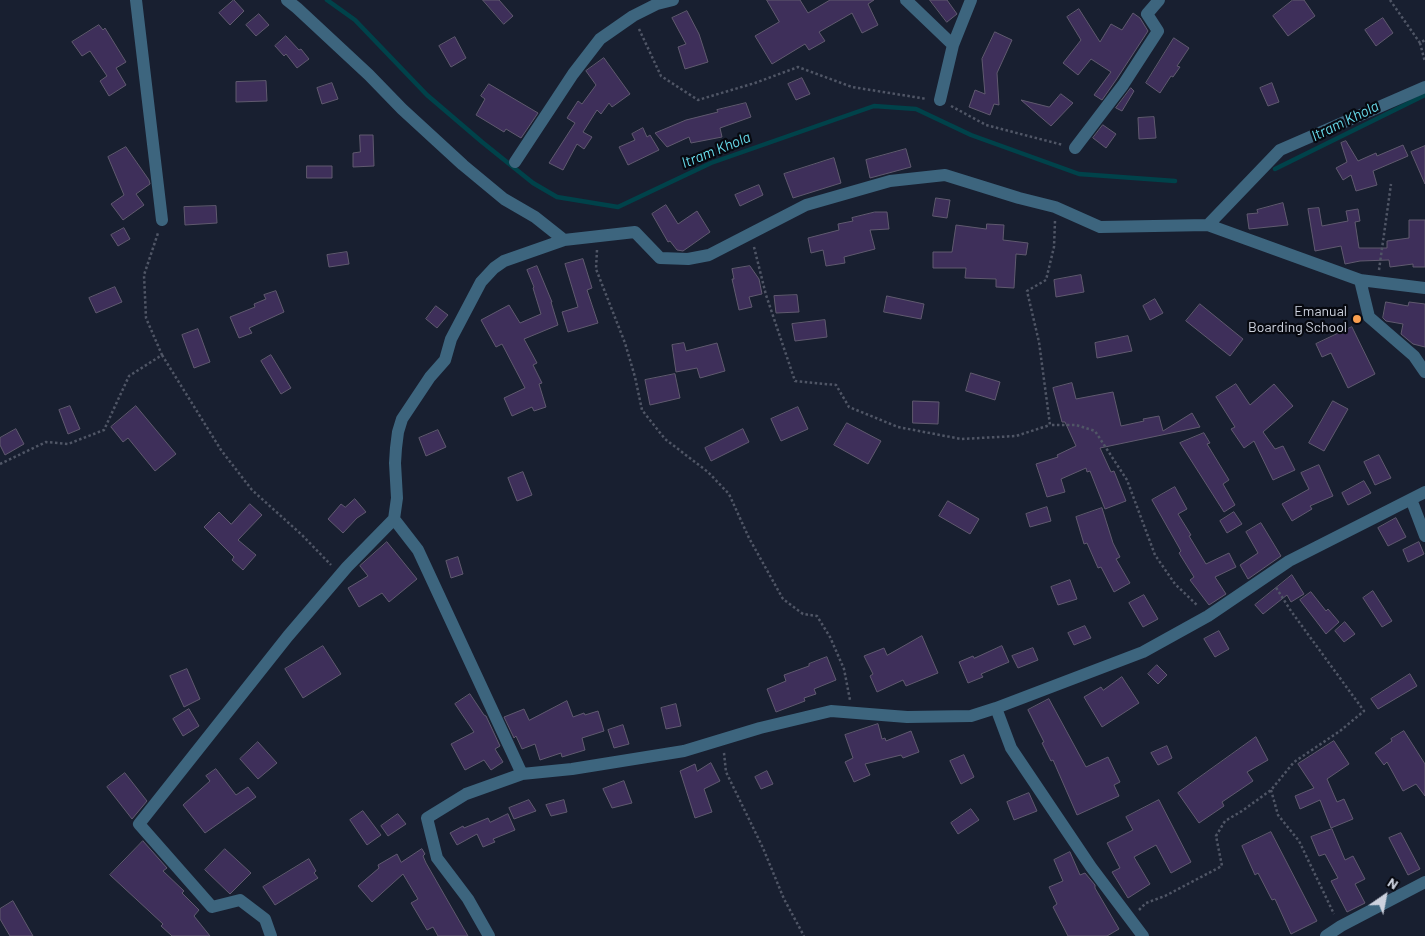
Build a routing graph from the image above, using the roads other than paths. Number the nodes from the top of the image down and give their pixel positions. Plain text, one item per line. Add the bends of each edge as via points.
1 (136, 0) edge
2 (286, 0) edge
3 (673, 0) edge
4 (906, 0) edge
5 (971, 0) edge
6 (1160, 0) edge
7 (953, 45) junction
8 (1425, 87) edge
9 (940, 100) road end
10 (1075, 148) road end
11 (515, 162) dead end
12 (162, 220) road end
13 (1208, 225) junction
14 (564, 240) junction
15 (1360, 280) junction
16 (1425, 288) edge
17 (1425, 372) edge
18 (1425, 492) edge
19 (1412, 499) junction
20 (394, 519) junction
21 (1425, 536) edge
22 (996, 708) junction
23 (522, 774) junction
24 (1425, 882) edge
25 (271, 936) edge
26 (488, 936) edge
27 (1142, 936) edge
28 (1326, 936) edge

1 - 12 street
2 - 14 street via 463,165 504,199 535,216
3 - 11 street via 634,16 600,39
4 - 7 street
5 - 7 street
6 - 10 street via 1147,14 1158,32
7 - 9 street
8 - 13 street via 1280,150
13 - 14 street via 1100,227 1055,207 945,175 890,181 806,205 709,256 660,258 635,232
13 - 15 street
14 - 20 street via 504,261 479,287 451,339 446,360 430,377 402,419 395,463 397,498
15 - 16 street
15 - 17 street via 1369,317 1414,356
18 - 19 street
19 - 21 street
19 - 22 street via 1289,561 1208,616 1143,652
20 - 23 street via 418,550
20 - 25 street via 288,636 139,824 212,907 240,900 266,919
22 - 23 street via 971,716 907,717 831,711 684,751
22 - 27 street via 1012,748 1090,867
23 - 26 street via 466,794 427,818 437,858 468,899
24 - 28 street

